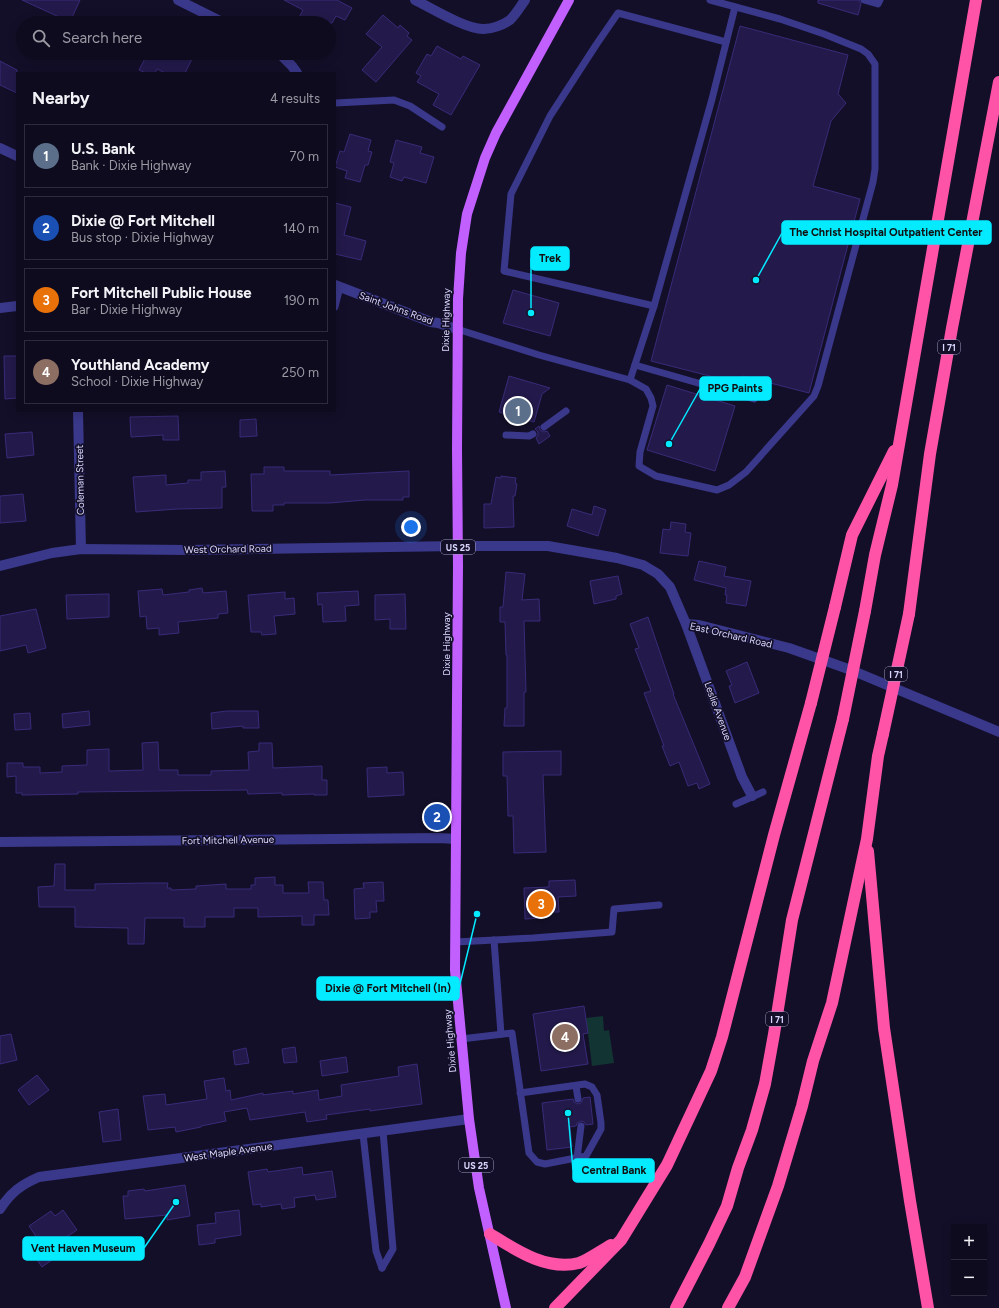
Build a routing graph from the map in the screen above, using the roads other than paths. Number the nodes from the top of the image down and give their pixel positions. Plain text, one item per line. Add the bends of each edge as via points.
1 (178, 0) edge
2 (202, 0) edge
3 (415, 0) edge
4 (525, 0) edge
5 (569, 0) edge
6 (710, 0) edge
7 (864, 0) edge
8 (880, 0) edge
9 (976, 0) edge
10 (735, 7) junction
11 (197, 10) junction
12 (209, 16) edge
13 (726, 42) junction
14 (286, 60) edge
15 (296, 72) edge
16 (999, 82) edge
17 (336, 103) edge
18 (442, 126) dead end
19 (0, 148) edge
20 (16, 156) edge
21 (337, 286) edge
22 (336, 296) edge
23 (16, 306) edge
24 (654, 306) junction
25 (0, 308) edge
26 (457, 329) junction
27 (635, 365) junction
28 (630, 380) junction
29 (754, 399) dead end
30 (566, 411) dead end
31 (78, 412) edge
32 (544, 427) dead end
33 (533, 434) dead end
34 (506, 435) dead end
35 (900, 439) junction
36 (458, 546) junction
37 (81, 549) junction
38 (0, 566) edge
39 (686, 624) junction
40 (999, 732) edge
41 (762, 792) dead end
42 (752, 796) junction
43 (736, 804) dead end
44 (456, 839) junction
45 (867, 839) junction
46 (0, 842) edge
47 (658, 905) dead end
48 (494, 940) junction
49 (455, 942) junction
50 (501, 1034) junction
51 (461, 1039) junction
52 (576, 1086) junction
53 (520, 1093) junction
54 (578, 1098) dead end
55 (469, 1119) junction
56 (581, 1126) dead end
57 (383, 1131) junction
58 (363, 1134) junction
59 (577, 1158) junction
60 (0, 1209) edge
61 (490, 1234) junction
62 (621, 1240) junction
63 (506, 1308) edge
64 (555, 1308) edge
65 (676, 1308) edge
66 (728, 1308) edge
67 (928, 1308) edge

1 - 11 street
2 - 11 street
3 - 4 street via 482,30 494,28 508,21
5 - 26 main road, Dixie Highway / US 25 via 496,133 485,158 467,214 461,253
6 - 10 lane
7 - 8 lane via 878,4
9 - 35 highway, I 71
10 - 13 lane
10 - 28 lane via 824,34 868,54 876,64 873,182 818,386 814,396 746,472 729,485 717,490 656,476 639,466 640,452 653,406 646,389
11 - 12 street
13 - 24 lane
13 - 24 lane via 618,14 550,116 511,194 504,271
14 - 15 street
16 - 45 highway, I 71, bridge via 930,454 908,614 882,734
17 - 18 lane via 394,100 410,106
19 - 20 street
21 - 22 lane
21 - 26 street, Saint Johns Road via 431,322
23 - 25 street
24 - 27 lane
26 - 28 lane
26 - 36 main road, Dixie Highway / US 25
27 - 28 lane
27 - 29 lane
30 - 32 lane
31 - 37 street, Coleman Street
33 - 34 lane
35 - 62 highway, bridge via 852,535 811,703 711,1071 667,1165
35 - 65 highway, I 71, bridge via 843,719 792,920 765,1084 727,1206
36 - 37 street, West Orchard Road
36 - 39 street, East Orchard Road via 548,546 643,565 658,574 670,587
36 - 44 main road, Dixie Highway / US 25
37 - 38 street, West Orchard Road via 52,553
39 - 40 street, East Orchard Road via 789,648 851,670
39 - 42 street, Leslie Avenue via 742,777
41 - 42 lane
42 - 43 lane
44 - 46 street, Fort Mitchell Avenue
44 - 49 main road, Dixie Highway / US 25
45 - 66 highway, I 71 via 832,1003 813,1061 791,1144 745,1277
45 - 67 highway via 884,1028
47 - 48 lane via 614,910 612,932
48 - 49 lane
48 - 50 lane
49 - 51 main road, Dixie Highway / US 25
50 - 51 lane
50 - 53 lane via 512,1033
51 - 55 main road, Dixie Highway / US 25
52 - 53 lane
52 - 54 lane
52 - 59 lane via 585,1084 595,1091 601,1123 601,1129 586,1156
53 - 59 lane via 529,1153 536,1162 544,1164
55 - 57 street, West Maple Avenue
55 - 61 main road, Dixie Highway / US 25 via 479,1188
56 - 59 lane
57 - 58 street, West Maple Avenue
57 - 58 lane via 393,1249 382,1268 376,1251
58 - 60 street, West Maple Avenue via 39,1176 22,1184
61 - 62 highway via 528,1256 556,1265 579,1262
61 - 63 main road, Dixie Highway / US 25
62 - 64 highway

